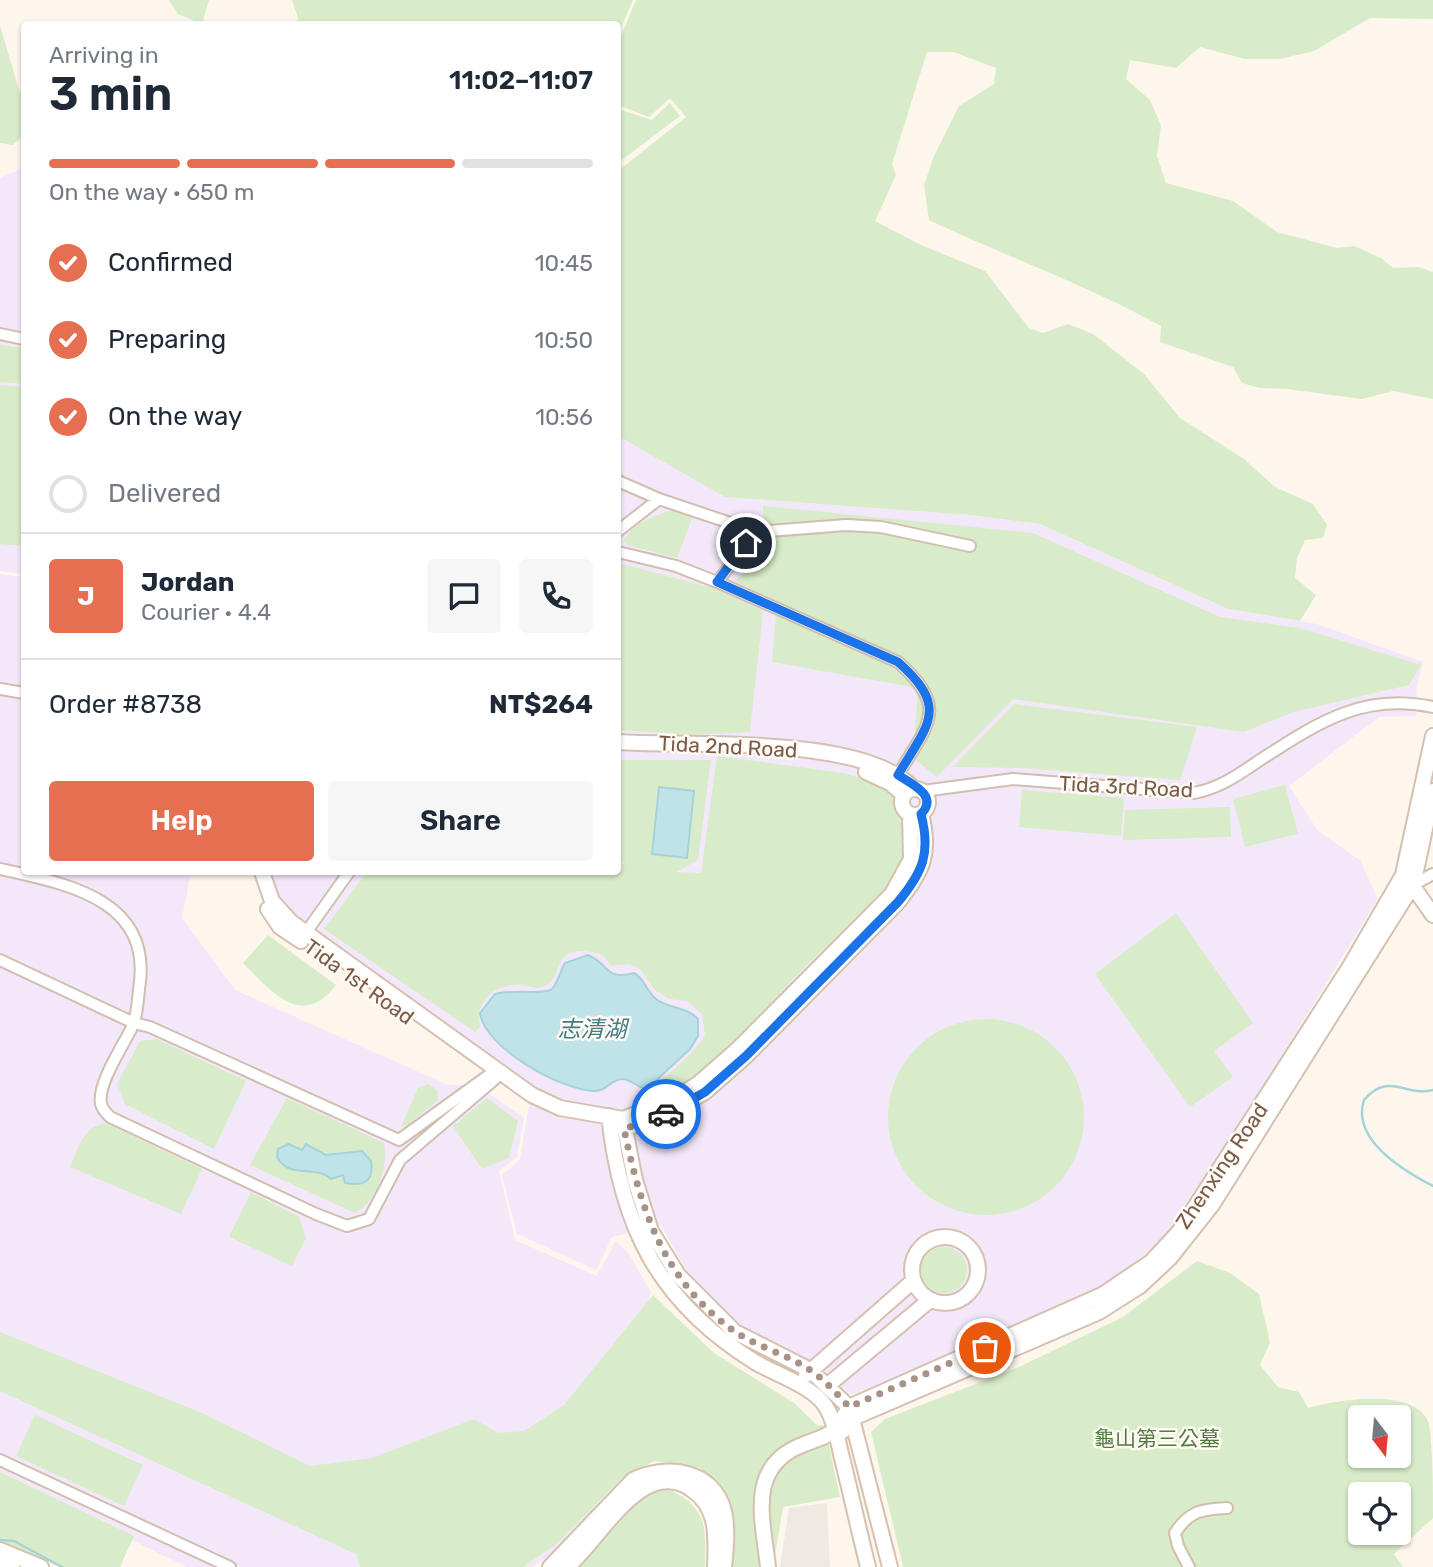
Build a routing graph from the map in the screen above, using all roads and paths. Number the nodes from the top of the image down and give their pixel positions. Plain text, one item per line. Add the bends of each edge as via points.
1 (0, 334) edge
2 (21, 338) edge
3 (621, 482) edge
4 (659, 499) junction
5 (621, 529) edge
6 (757, 532) junction
7 (970, 546) dead end
8 (621, 553) edge
9 (717, 582) junction
10 (0, 690) edge
11 (21, 693) edge
12 (1433, 707) edge
13 (1433, 736) edge
14 (621, 742) edge
15 (621, 749) edge
16 (898, 775) junction
17 (1433, 791) edge
18 (914, 792) junction
19 (916, 814) junction
20 (0, 869) edge
21 (21, 874) edge
22 (1433, 874) edge
23 (27, 875) edge
24 (255, 875) edge
25 (263, 875) edge
26 (347, 875) edge
27 (1408, 880) junction
28 (1433, 915) edge
29 (303, 937) junction
30 (0, 960) edge
31 (134, 1023) junction
32 (493, 1074) junction
33 (616, 1123) junction
34 (913, 1281) junction
35 (930, 1300) junction
36 (810, 1370) junction
37 (799, 1384) junction
38 (828, 1385) junction
39 (851, 1413) junction
40 (836, 1436) junction
41 (0, 1460) edge
42 (1227, 1508) dead end
43 (0, 1550) edge
44 (0, 1563) edge
45 (12, 1567) edge
46 (41, 1567) edge
47 (230, 1567) edge
48 (550, 1567) edge
49 (567, 1567) edge
50 (715, 1567) edge
51 (724, 1567) edge
52 (768, 1567) edge
53 (773, 1567) edge
54 (868, 1567) edge
55 (890, 1567) edge
56 (1189, 1567) edge

1 - 2 street
3 - 4 street
4 - 5 street
4 - 6 street
6 - 7 street via 881,527
6 - 9 street
8 - 9 street
9 - 16 street via 898,662 921,681 931,702 928,725
10 - 11 street
12 - 18 street, Tida 3rd Road via 1382,704 1337,714 1306,729 1216,789 1194,793 1013,779
13 - 27 street, Zhenxing Road
14 - 16 street, Tida 2nd Road via 783,747 854,760
15 - 18 street, Tida 2nd Road via 771,754 865,772
16 - 18 street, Tida 2nd Road
17 - 27 street, Zhenxing Road
18 - 19 street via 903,808
18 - 19 street via 928,803
19 - 33 street via 926,843 924,862 918,878 898,902 705,1092 667,1114
20 - 21 street
22 - 27 street
23 - 31 street via 96,897 123,917 137,944 142,973
24 - 29 street, Tida 1st Road via 264,903 280,927
25 - 29 street, Tida 1st Road via 272,901
26 - 29 street
27 - 28 street
27 - 39 street, Zhenxing Road via 1204,1197 1151,1262 1101,1295
29 - 32 street, Tida 1st Road
30 - 31 street
31 - 32 street via 399,1140
31 - 32 street via 102,1088 101,1105 110,1117 347,1227 369,1219 400,1160
32 - 33 street, Tida 1st Road via 536,1107 561,1117
33 - 36 street via 651,1231 678,1275 735,1332
33 - 37 street via 616,1169 629,1216 666,1284 690,1314 729,1346
34 - 35 street
34 - 35 street via 913,1258 928,1241 949,1237 969,1246 978,1266 974,1286 960,1300
34 - 36 street
35 - 38 street
36 - 37 street
36 - 38 street
37 - 40 street via 826,1406
38 - 39 street
39 - 40 street
39 - 55 street
40 - 52 street via 781,1456 764,1479
40 - 53 street via 794,1454 779,1465 770,1480
40 - 54 street
41 - 47 street
42 - 56 street via 1194,1511 1182,1521 1175,1533
43 - 46 street
44 - 45 street
48 - 51 street via 633,1480 672,1469 692,1475 719,1498 726,1527
49 - 50 street via 638,1490 670,1480 685,1485 708,1505 716,1532

